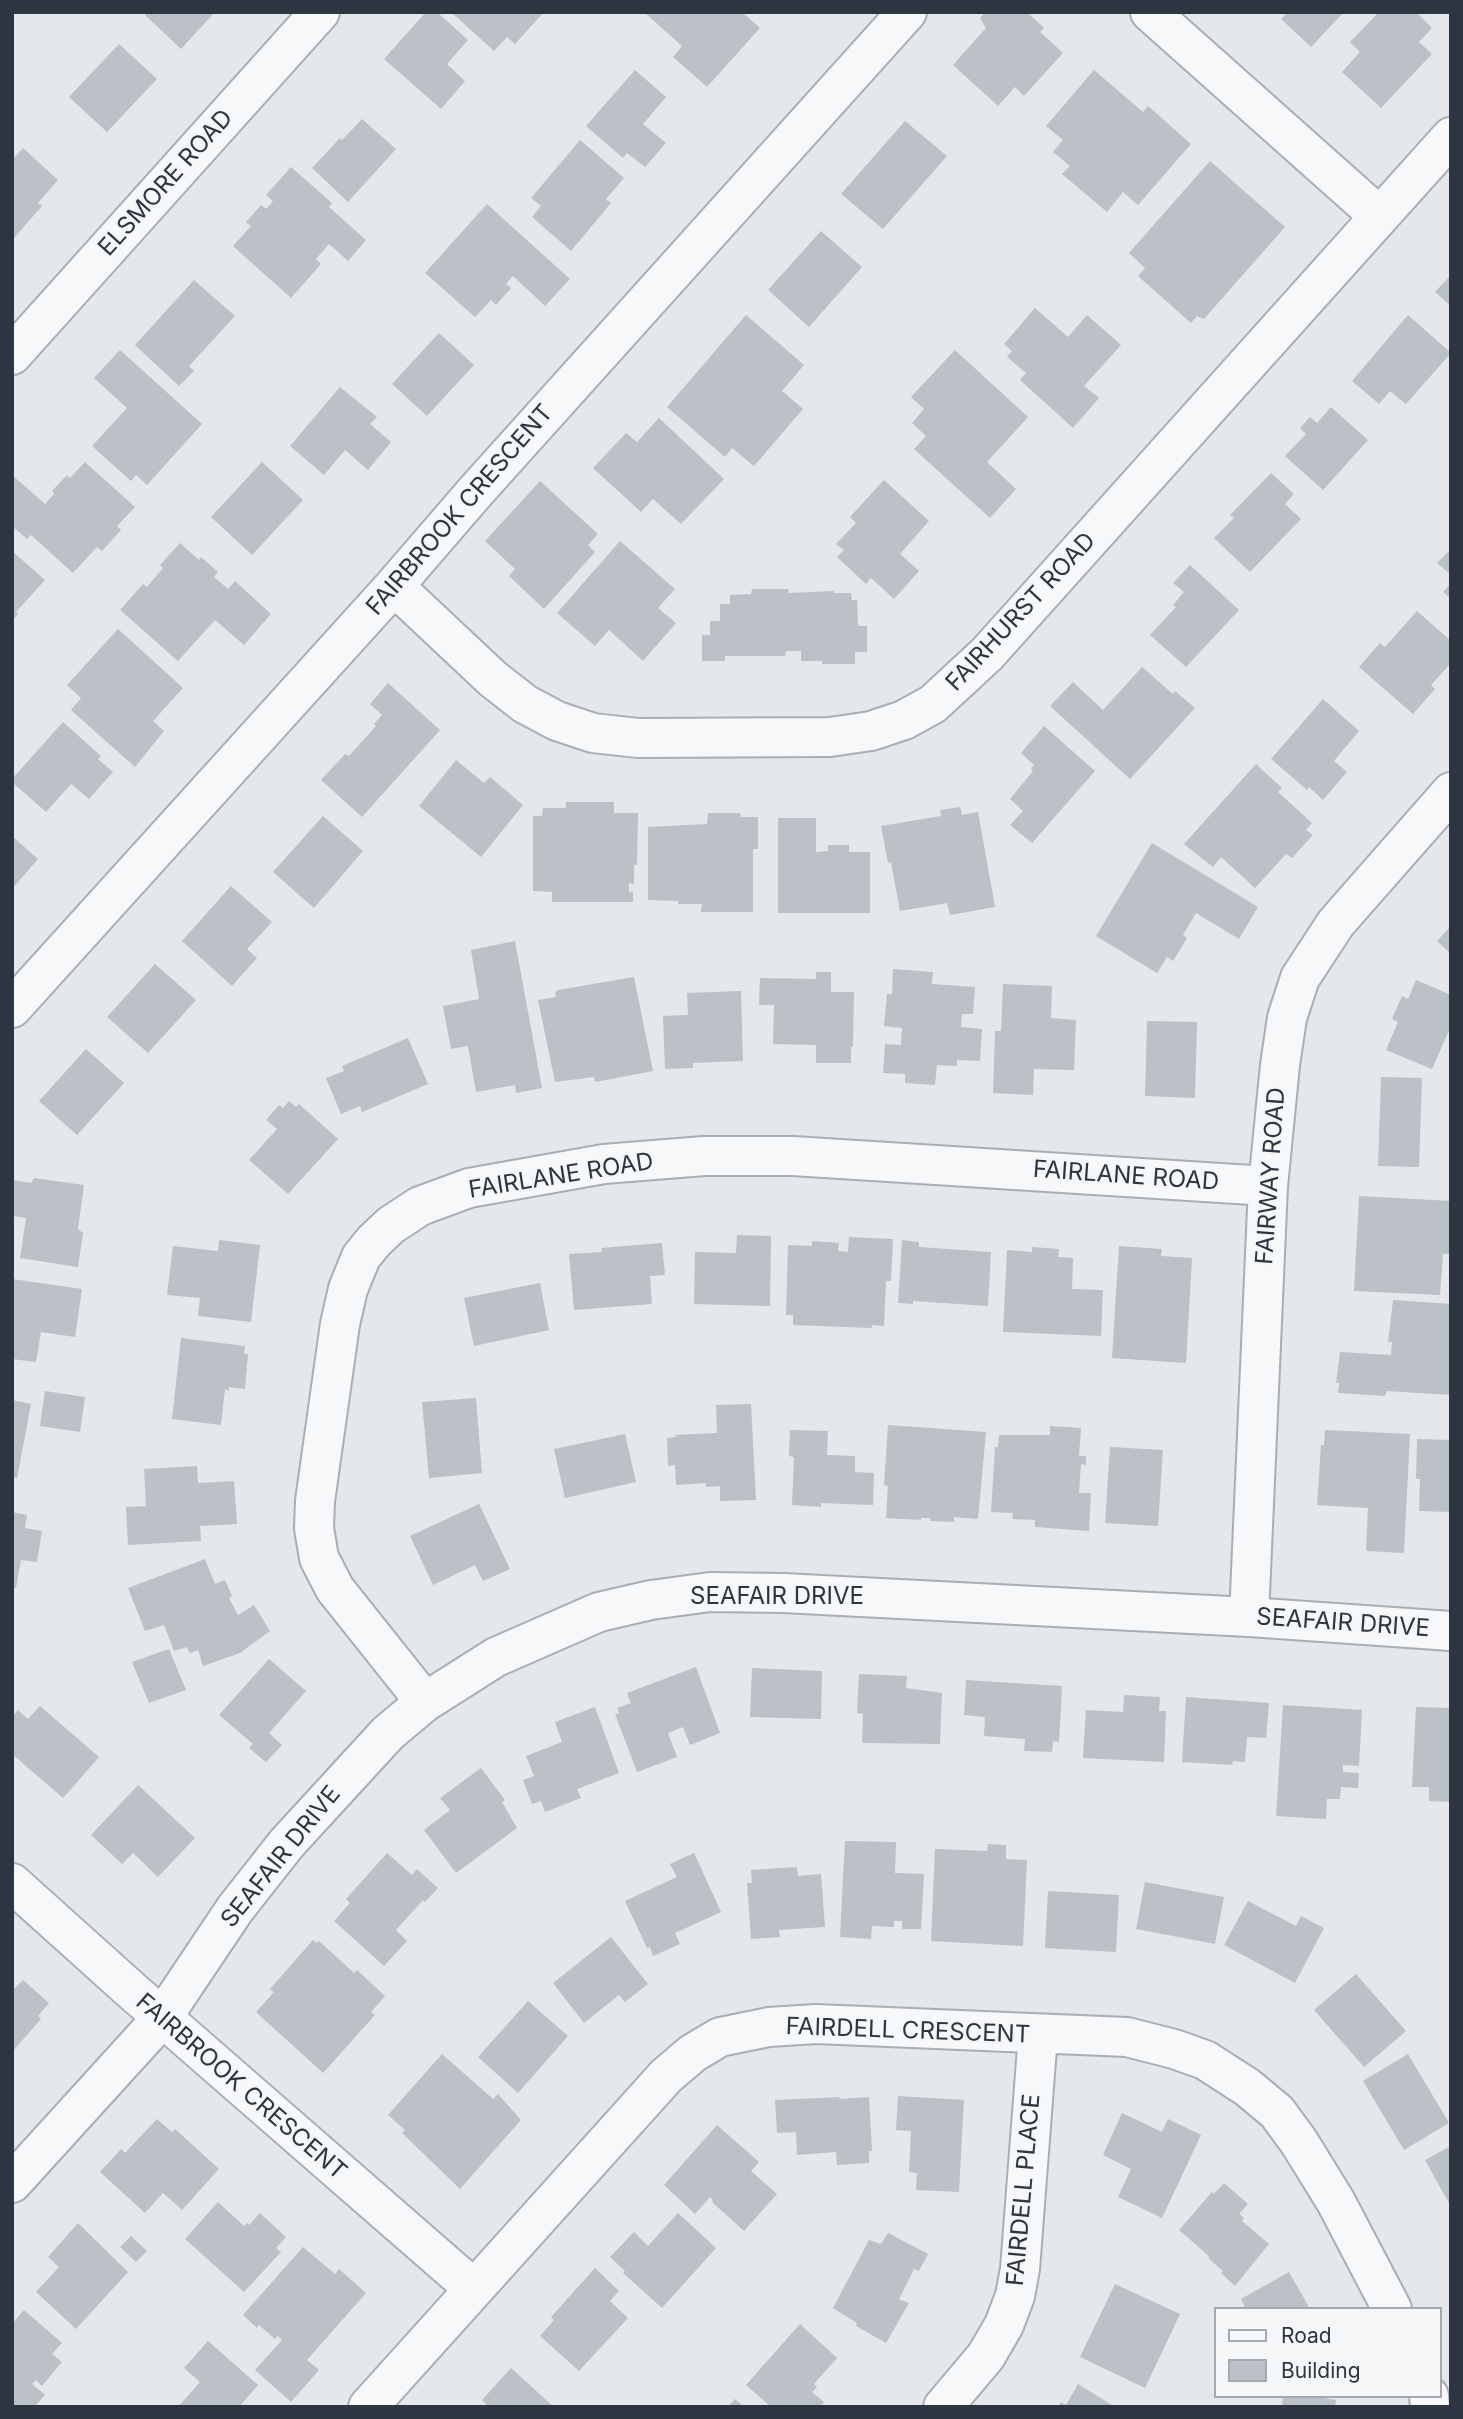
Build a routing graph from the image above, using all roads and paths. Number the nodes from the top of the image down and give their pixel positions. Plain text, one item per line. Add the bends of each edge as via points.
1 (320, 12) edge
2 (907, 12) edge
3 (1150, 12) edge
4 (1451, 136) edge
5 (1379, 216) junction
6 (12, 355) edge
7 (394, 586) junction
8 (1451, 792) edge
9 (12, 1008) edge
10 (1268, 1186) junction
11 (1249, 1617) junction
12 (1451, 1631) edge
13 (425, 1702) junction
14 (12, 1883) edge
15 (162, 2018) junction
16 (1038, 2035) junction
17 (12, 2183) edge
18 (473, 2288) junction
19 (1391, 2307) edge
20 (368, 2407) edge
21 (943, 2407) edge

1 - 6 street, ELSMORE ROAD
2 - 7 street, FAIRBROOK CRESCENT
3 - 5 street
4 - 5 street, FAIRHURST ROAD
5 - 7 street, FAIRHURST ROAD via 987,654 933,704 904,720 830,737 638,738 593,733 525,705
7 - 9 street, FAIRBROOK CRESCENT
8 - 10 street, FAIRWAY ROAD via 1336,923 1300,978 1287,1018
10 - 11 street, FAIRWAY ROAD
10 - 13 street, FAIRLANE ROAD via 793,1156 704,1156 604,1164 469,1188 420,1206 374,1241 361,1257 348,1289 314,1528 319,1558 335,1589
11 - 12 street, SEAFAIR DRIVE
11 - 13 street, SEAFAIR DRIVE via 710,1592 599,1612 496,1657
13 - 15 street, SEAFAIR DRIVE via 388,1733 288,1843 235,1909
14 - 15 street, FAIRBROOK CRESCENT
15 - 17 street, SEAFAIR DRIVE
15 - 18 street, FAIRBROOK CRESCENT
16 - 18 street, FAIRDELL CRESCENT via 816,2024 720,2037 666,2076
16 - 19 street, FAIRDELL CRESCENT via 1128,2037 1205,2060 1247,2087 1277,2112 1299,2142
16 - 21 street, FAIRDELL PLACE via 1015,2296 986,2356
18 - 20 street, FAIRDELL CRESCENT

